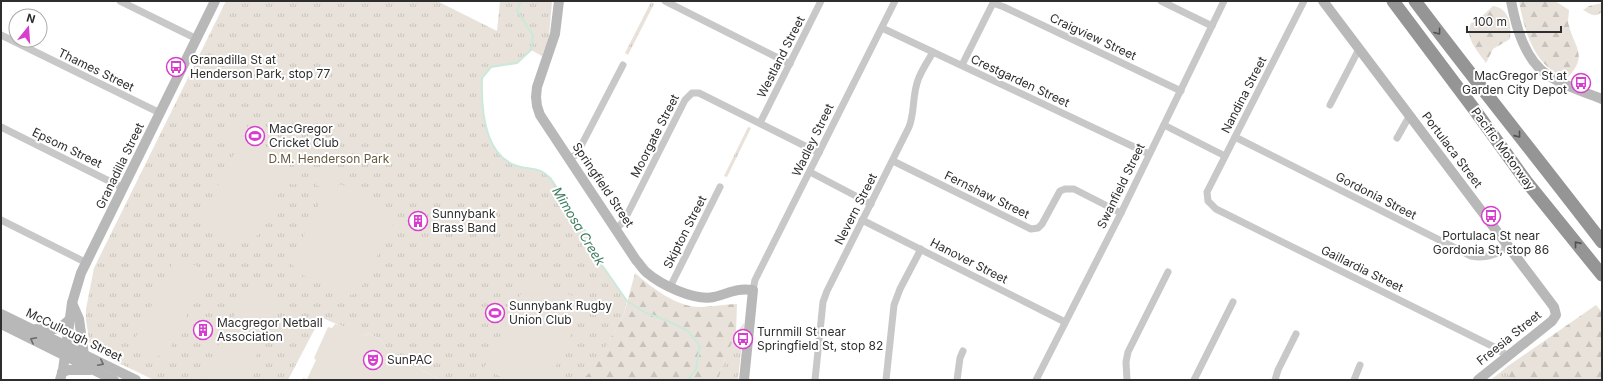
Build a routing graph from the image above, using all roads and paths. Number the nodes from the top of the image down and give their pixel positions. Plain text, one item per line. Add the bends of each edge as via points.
1 (120, 1) edge
2 (559, 1) edge
3 (665, 1) edge
4 (895, 1) edge
5 (1161, 1) edge
6 (1224, 1) edge
7 (1304, 1) edge
8 (1323, 1) edge
9 (1393, 1) edge
10 (1415, 1) edge
11 (1511, 1) edge
12 (215, 2) edge
13 (818, 2) edge
14 (1212, 26) junction
15 (882, 28) junction
16 (1, 35) edge
17 (197, 39) junction
18 (1359, 49) junction
19 (933, 52) junction
20 (790, 64) junction
21 (623, 65) dead end
22 (962, 65) junction
23 (1181, 91) junction
24 (1602, 99) edge
25 (1330, 105) dead end
26 (160, 113) junction
27 (1410, 116) junction
28 (760, 123) junction
29 (1164, 125) junction
30 (1, 127) edge
31 (1235, 137) junction
32 (1397, 138) dead end
33 (819, 153) junction
34 (1150, 154) junction
35 (1225, 156) junction
36 (570, 158) junction
37 (893, 161) junction
38 (810, 172) junction
39 (720, 187) dead end
40 (123, 188) junction
41 (1208, 201) joint
42 (870, 204) junction
43 (1121, 213) junction
44 (1, 220) edge
45 (862, 220) junction
46 (616, 229) junction
47 (1602, 242) edge
48 (1508, 246) junction
49 (921, 249) junction
50 (87, 263) junction
51 (1168, 272) dead end
52 (1602, 275) edge
53 (670, 286) junction
54 (753, 290) junction
55 (1233, 302) dead end
56 (72, 303) junction
57 (1, 314) edge
58 (1556, 315) joint
59 (70, 319) junction
60 (1065, 322) junction
61 (1, 324) edge
62 (30, 328) junction
63 (1296, 334) dead end
64 (65, 351) junction
65 (963, 351) dead end
66 (84, 355) junction
67 (1508, 356) junction
68 (1360, 365) dead end
69 (93, 370) junction
70 (61, 376) edge
71 (114, 380) edge
72 (136, 380) edge
73 (744, 380) edge
74 (815, 380) edge
75 (886, 380) edge
76 (957, 380) edge
77 (1036, 380) edge
78 (1127, 380) edge
79 (1194, 380) edge
80 (1275, 380) edge
81 (1354, 380) edge
82 (1478, 380) edge

1 - 17 street
2 - 36 street, Springfield Street via 555,34 536,97 540,115
3 - 20 street
4 - 15 street, Wadley Street
5 - 14 street
6 - 14 street, Swanfield Street
7 - 31 street, Nandina Street
8 - 18 street, Portulaca Street
52 -> 9 highway, Pacific Motorway via 1526,181
10 -> 47 highway, Pacific Motorway via 1486,96
11 - 24 street via 1524,44 1537,66 1558,81
12 - 17 street, Granadilla Street
13 - 20 street, Westland Street
14 - 23 street, Swanfield Street
15 - 19 street, Crestgarden Street
15 - 33 street, Wadley Street
16 - 26 street, Thames Street
17 - 26 street, Granadilla Street
18 - 25 street
18 - 27 street, Portulaca Street
19 - 22 street, Crestgarden Street
19 - 37 street, Nevern Street via 918,80 914,95 913,118
20 - 28 street, Westland Street
21 - 36 street via 576,155
22 - 23 street, Craigview Street via 993,3
22 - 34 street, Crestgarden Street
23 - 29 street, Swanfield Street
26 - 40 street, Granadilla Street
27 - 32 street
27 - 48 street, Portulaca Street
28 - 33 street, Moorgate Street
28 - 46 street, Moorgate Street via 698,93 692,93 688,96 624,221
29 - 34 street, Swanfield Street
29 - 35 street
30 - 40 street, Epsom Street
31 - 35 street, Nandina Street
31 - 48 street, Gordonia Street via 1471,256 1485,258 1501,252
33 - 38 street, Wadley Street
34 - 43 street, Swanfield Street
35 - 41 street, Nandina Street via 1208,192
36 - 46 street, Springfield Street
37 - 42 street, Nevern Street
37 - 43 street, Fernshaw Street via 1031,228 1038,228 1042,224 1060,191 1065,189 1074,189
38 - 42 street
38 - 54 street, Wadley Street via 755,280
39 - 53 street, Skipton Street
40 - 50 street, Granadilla Street
41 - 67 street, Gaillardia Street via 1216,209
42 - 45 street, Nevern Street
43 - 60 street, Swanfield Street
44 - 50 street
45 - 49 street, Hanover Street
45 - 74 street, Nevern Street via 827,291
46 - 53 street, Springfield Street via 646,272
48 - 58 street, Portulaca Street via 1554,307
49 - 60 street, Hanover Street
49 - 75 street via 894,305
50 - 56 street, Granadilla Street
51 - 78 street via 1128,352
53 - 54 street, Springfield Street via 689,295 701,297 713,297 739,289
54 - 73 street
55 - 79 street
56 - 59 street, Granadilla Street
56 - 66 street via 79,320
57 - 62 street, McCullough Street
58 - 67 street, Freesia Street
59 - 62 street via 56,330
59 - 64 street, Granadilla Street
60 - 77 street, Swanfield Street
64 -> 61 street, McCullough Street
62 - 64 street, McCullough Street
63 - 80 street
64 - 66 street, McCullough Street
64 - 69 street, McCullough Street
64 - 70 street, Granadilla Street
65 - 76 street
66 -> 72 street, McCullough Street
67 - 82 street, Freesia Street
68 - 81 street
69 - 70 street via 78,369
69 - 71 street, McCullough Street

